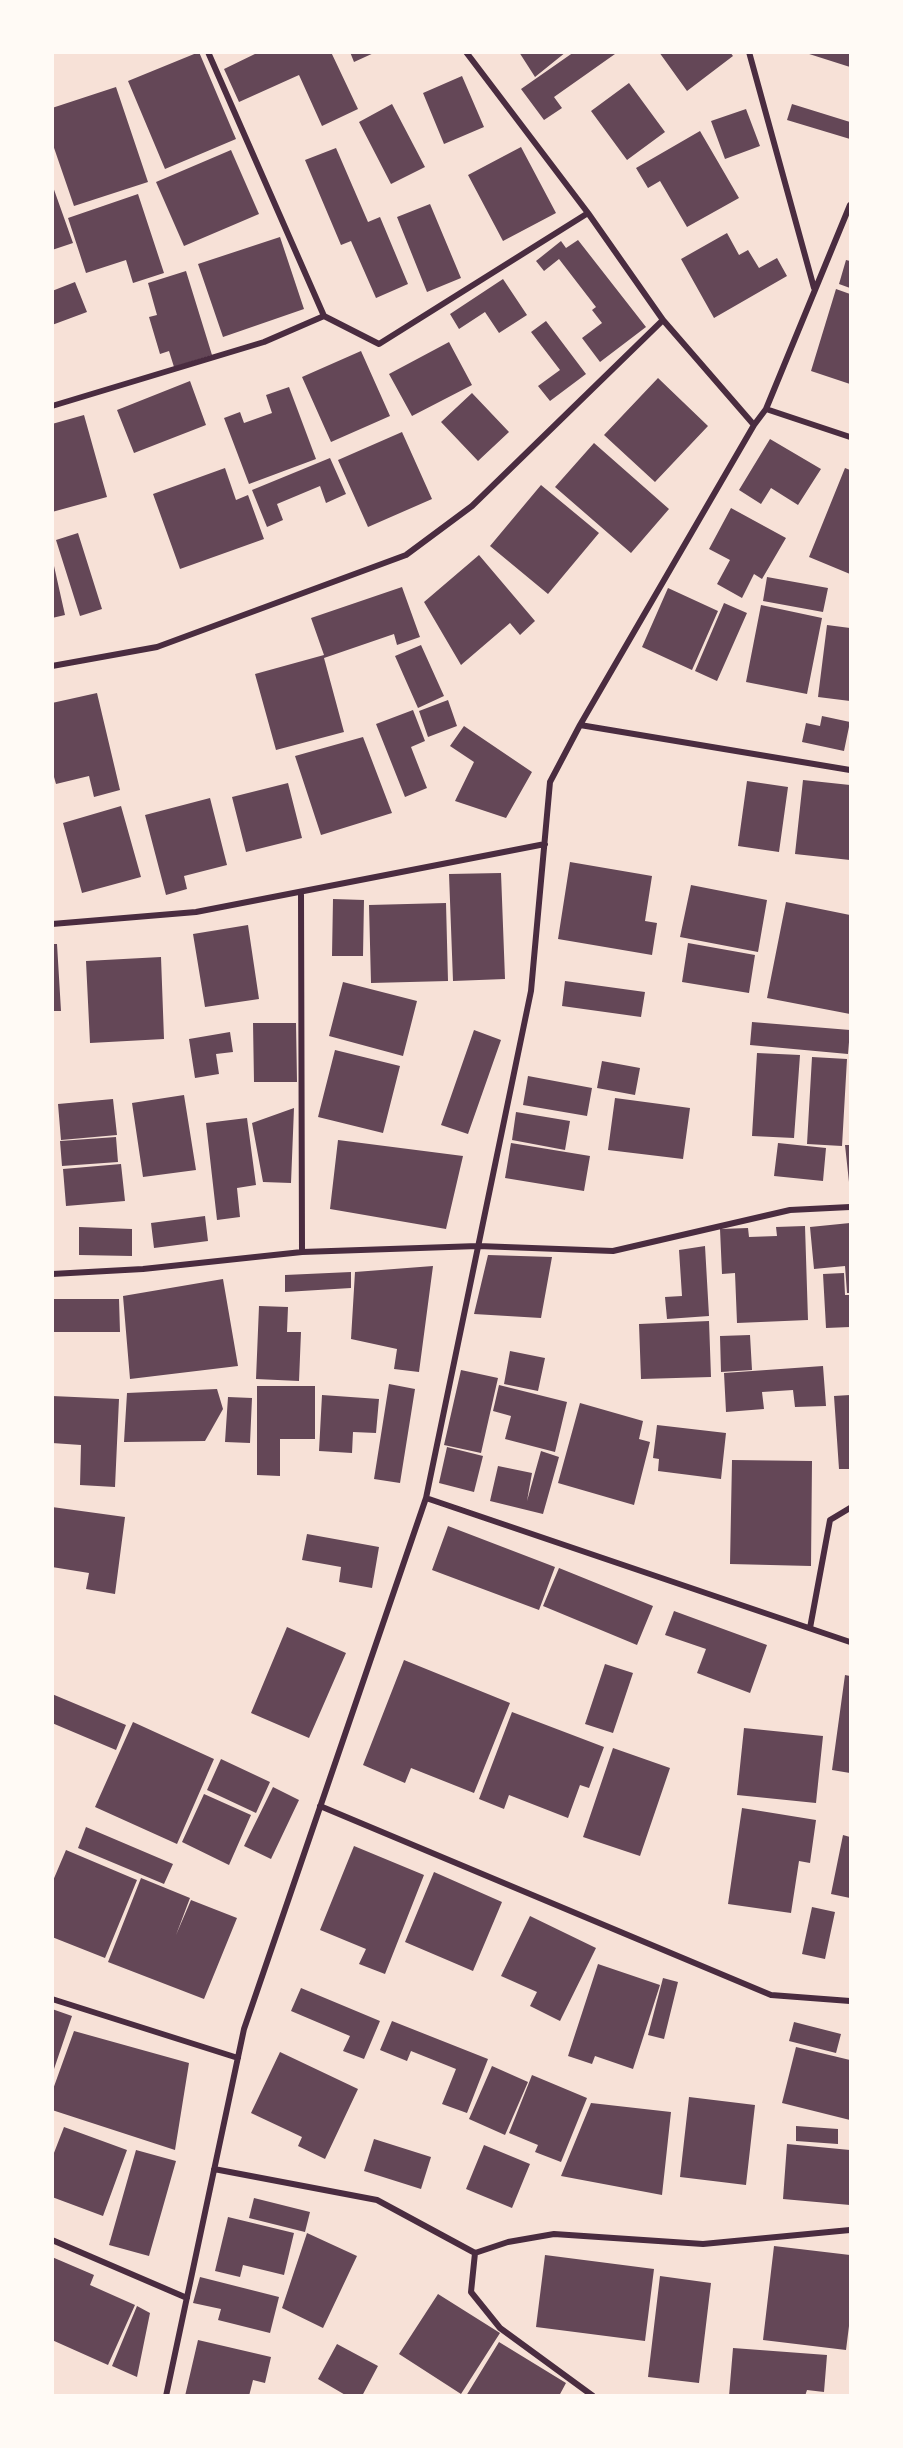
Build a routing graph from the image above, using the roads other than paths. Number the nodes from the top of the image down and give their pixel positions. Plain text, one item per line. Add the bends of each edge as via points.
1 (208, 52) edge
2 (466, 52) edge
3 (749, 52) edge
4 (850, 205) edge
5 (588, 213) junction
6 (814, 289) junction
7 (324, 316) junction
8 (663, 320) junction
9 (52, 406) edge
10 (766, 409) junction
11 (754, 425) junction
12 (850, 437) edge
13 (52, 666) edge
14 (580, 725) junction
15 (850, 770) edge
16 (544, 844) junction
17 (301, 892) junction
18 (52, 924) edge
19 (850, 1207) edge
20 (478, 1246) junction
21 (302, 1252) junction
22 (52, 1274) edge
23 (426, 1498) junction
24 (850, 1508) edge
25 (810, 1628) junction
26 (850, 1642) edge
27 (320, 1806) junction
28 (52, 1999) edge
29 (850, 2001) edge
30 (238, 2058) junction
31 (214, 2169) junction
32 (850, 2230) edge
33 (52, 2240) edge
34 (475, 2253) junction
35 (187, 2298) junction
36 (166, 2396) edge
37 (593, 2396) edge

1 - 7 street
2 - 5 street
3 - 6 street
4 - 6 street
5 - 7 street via 379,344
5 - 8 street
6 - 10 street
7 - 9 street via 264,342
8 - 11 street
8 - 13 street via 472,506 406,555 157,647
10 - 11 street
10 - 12 street
11 - 14 street
14 - 15 street
14 - 16 street via 550,782
16 - 17 street
16 - 20 street via 531,991
17 - 18 street via 196,912
17 - 21 street
19 - 20 street via 790,1210 614,1251
20 - 21 street
20 - 23 street
21 - 22 street
23 - 25 street
23 - 27 street
24 - 25 street via 830,1520
25 - 26 street
27 - 29 street via 771,1995
27 - 30 street via 244,2029
28 - 30 street
30 - 31 street
31 - 34 street via 377,2200
31 - 35 street
32 - 34 street via 702,2244 554,2234
33 - 35 street
34 - 37 street via 471,2292 500,2328
35 - 36 street

